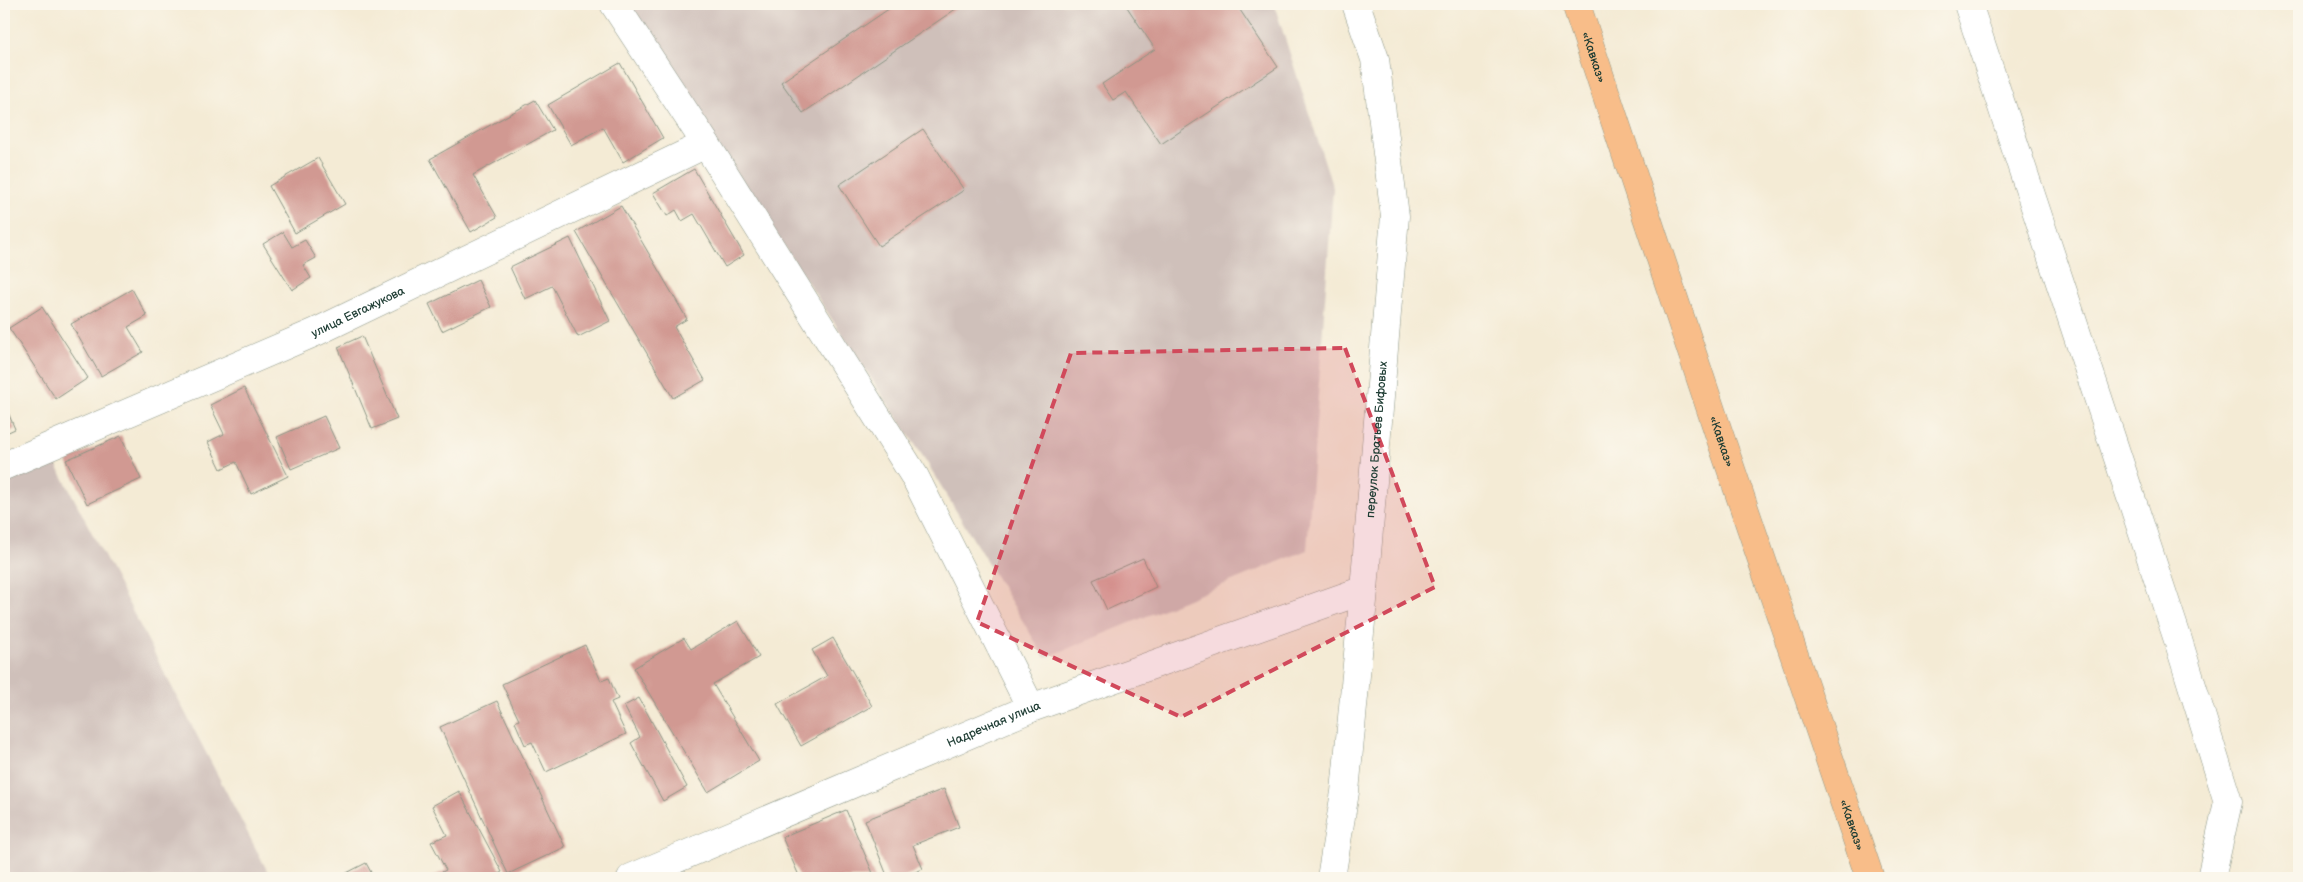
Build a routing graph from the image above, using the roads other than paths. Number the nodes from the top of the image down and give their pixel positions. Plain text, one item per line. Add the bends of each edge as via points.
1 (614, 4) edge
2 (1356, 4) edge
3 (1576, 4) edge
4 (1968, 4) edge
5 (706, 144) junction
6 (4, 466) edge
7 (1364, 590) junction
8 (1031, 708) junction
9 (631, 878) edge
10 (1331, 878) edge
11 (1870, 878) edge
12 (2211, 878) edge

1 - 5 street
2 - 7 street, переулок Братьев Бифовых via 1375,59 1395,216
3 - 11 highway, «Кавказ»
4 - 12 street via 2178,640 2228,802
5 - 6 street, улица Евгажукова via 316,332
5 - 8 street via 915,477
7 - 8 street, Надречная улица
7 - 10 street, переулок Братьев Бифовых via 1345,792
8 - 9 street, Надречная улица

